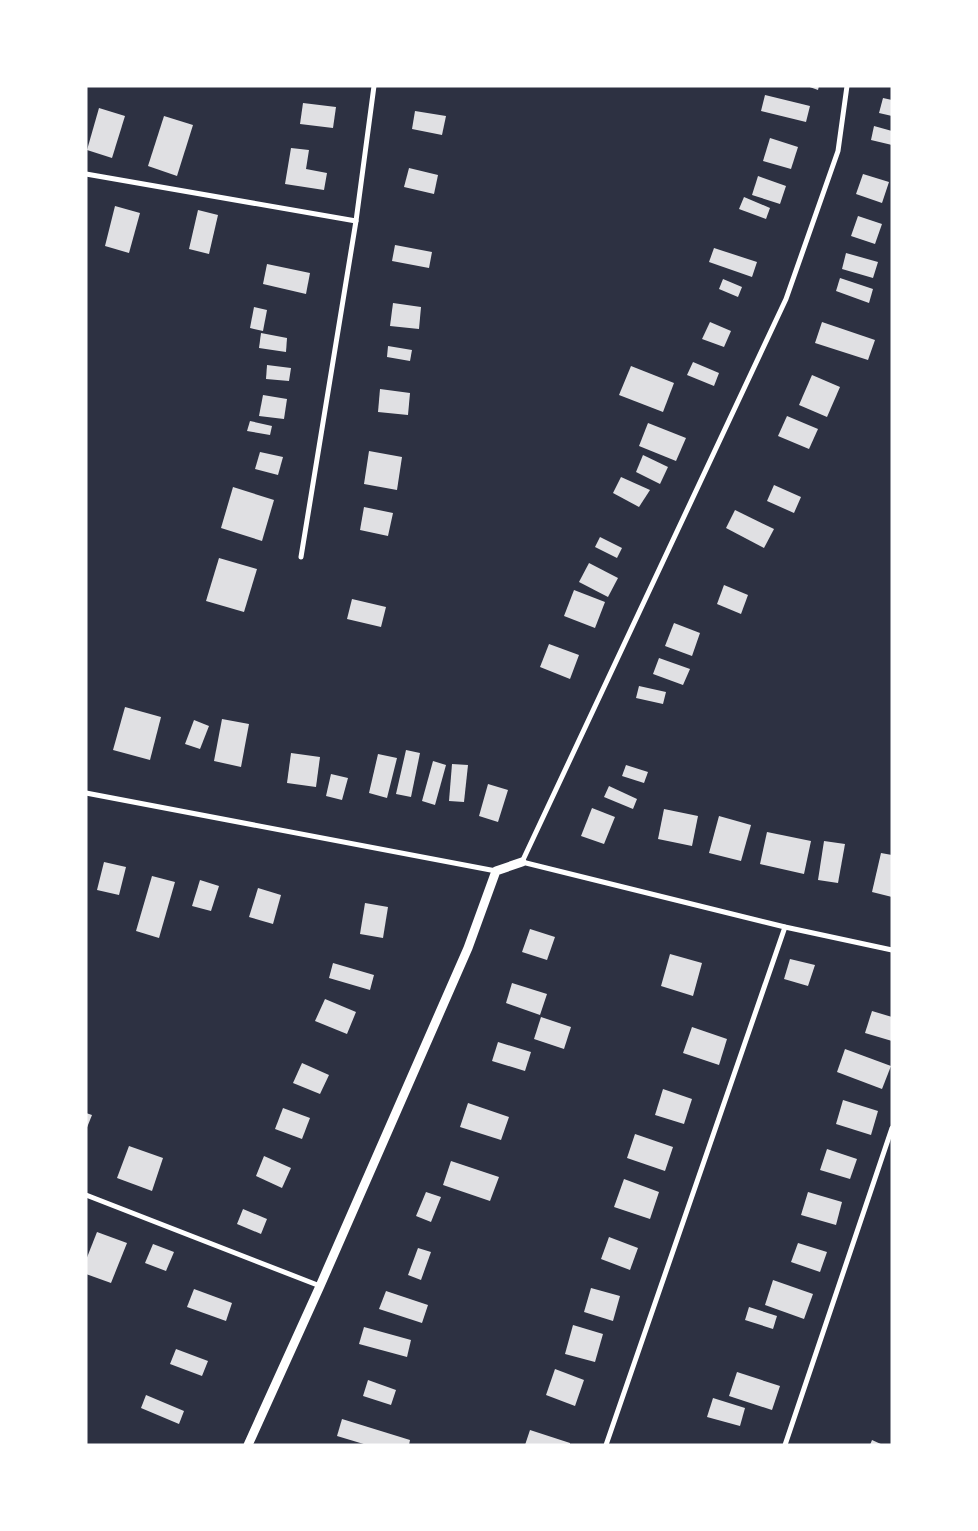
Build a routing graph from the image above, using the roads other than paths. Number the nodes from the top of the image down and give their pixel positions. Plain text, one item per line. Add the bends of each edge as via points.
1 (374, 86) edge
2 (847, 86) edge
3 (86, 174) edge
4 (356, 221) junction
5 (301, 557) dead end
6 (86, 793) edge
7 (522, 862) junction
8 (496, 871) junction
9 (785, 927) junction
10 (892, 950) edge
11 (892, 1128) edge
12 (86, 1195) edge
13 (320, 1286) junction
14 (248, 1445) edge
15 (606, 1445) edge
16 (785, 1445) edge

1 - 4 street
2 - 7 street via 838,151 786,299
3 - 4 street
4 - 5 street
6 - 8 street
7 - 8 street
7 - 9 street
8 - 13 street via 468,948
9 - 10 street
9 - 15 street
11 - 16 street
12 - 13 street
13 - 14 street

